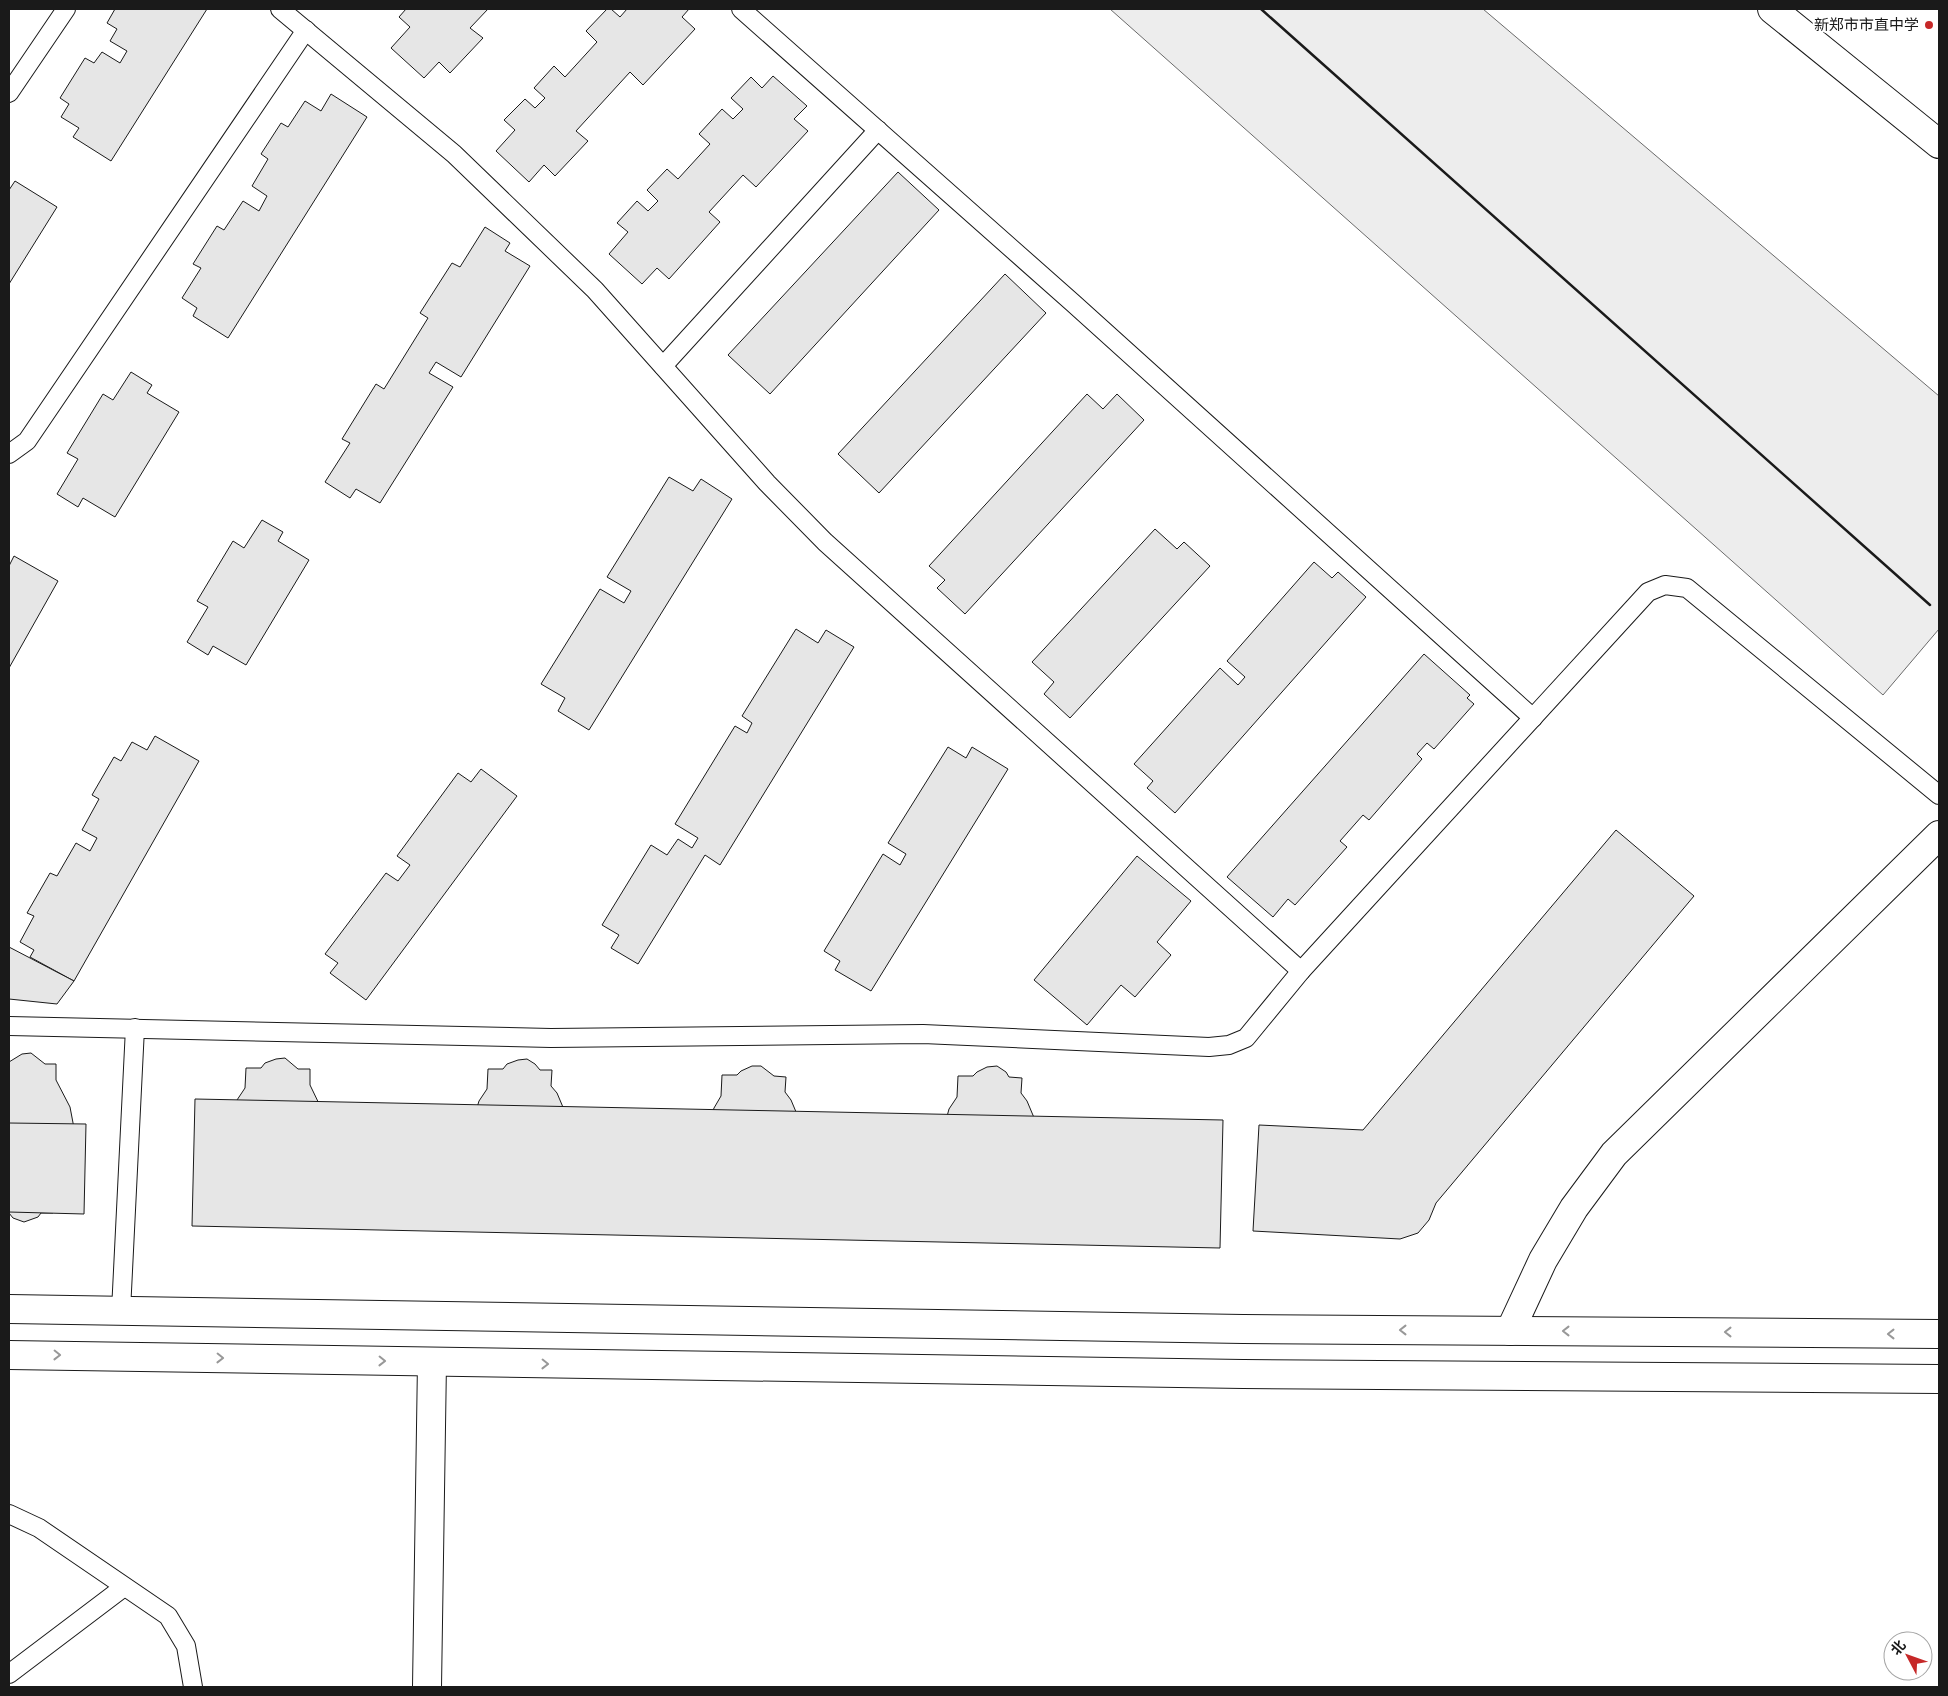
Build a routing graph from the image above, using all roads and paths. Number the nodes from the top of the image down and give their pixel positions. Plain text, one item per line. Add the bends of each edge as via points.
1 (66, 9) edge
2 (280, 9) edge
3 (740, 9) edge
4 (1772, 9) edge
5 (306, 30) junction
6 (9, 93) edge
7 (878, 130) junction
8 (1939, 144) edge
9 (663, 366) junction
10 (9, 454) edge
11 (1533, 718) junction
12 (1939, 795) edge
13 (1939, 835) edge
14 (1301, 971) junction
15 (9, 1026) edge
16 (135, 1028) junction
17 (9, 1309) edge
18 (121, 1311) junction
19 (1510, 1331) junction
20 (1939, 1334) edge
21 (9, 1355) edge
22 (432, 1362) junction
23 (1939, 1379) edge
24 (9, 1514) edge
25 (124, 1587) junction
26 (9, 1674) edge
27 (193, 1687) edge
28 (427, 1687) edge

1 - 6 lane
2 - 5 lane
3 - 7 lane
4 - 8 street
5 - 9 lane via 454,154 595,290
5 - 10 lane via 27,441
7 - 9 lane
7 - 11 lane
9 - 14 lane via 767,483 825,542
11 - 12 lane via 1648,592 1665,585 1688,588
11 - 14 lane
13 - 19 street via 1614,1154 1574,1208 1543,1260
14 - 16 lane via 1246,1038 1230,1045 1210,1047 922,1034 551,1038
15 - 16 lane
16 - 18 lane
17 - 18 street
19 -> 18 street
20 -> 19 street
21 -> 22 street
22 -> 23 street via 1243,1374
22 - 28 street
24 - 25 lane via 39,1528
25 - 26 lane
25 - 27 lane via 168,1616 186,1646

